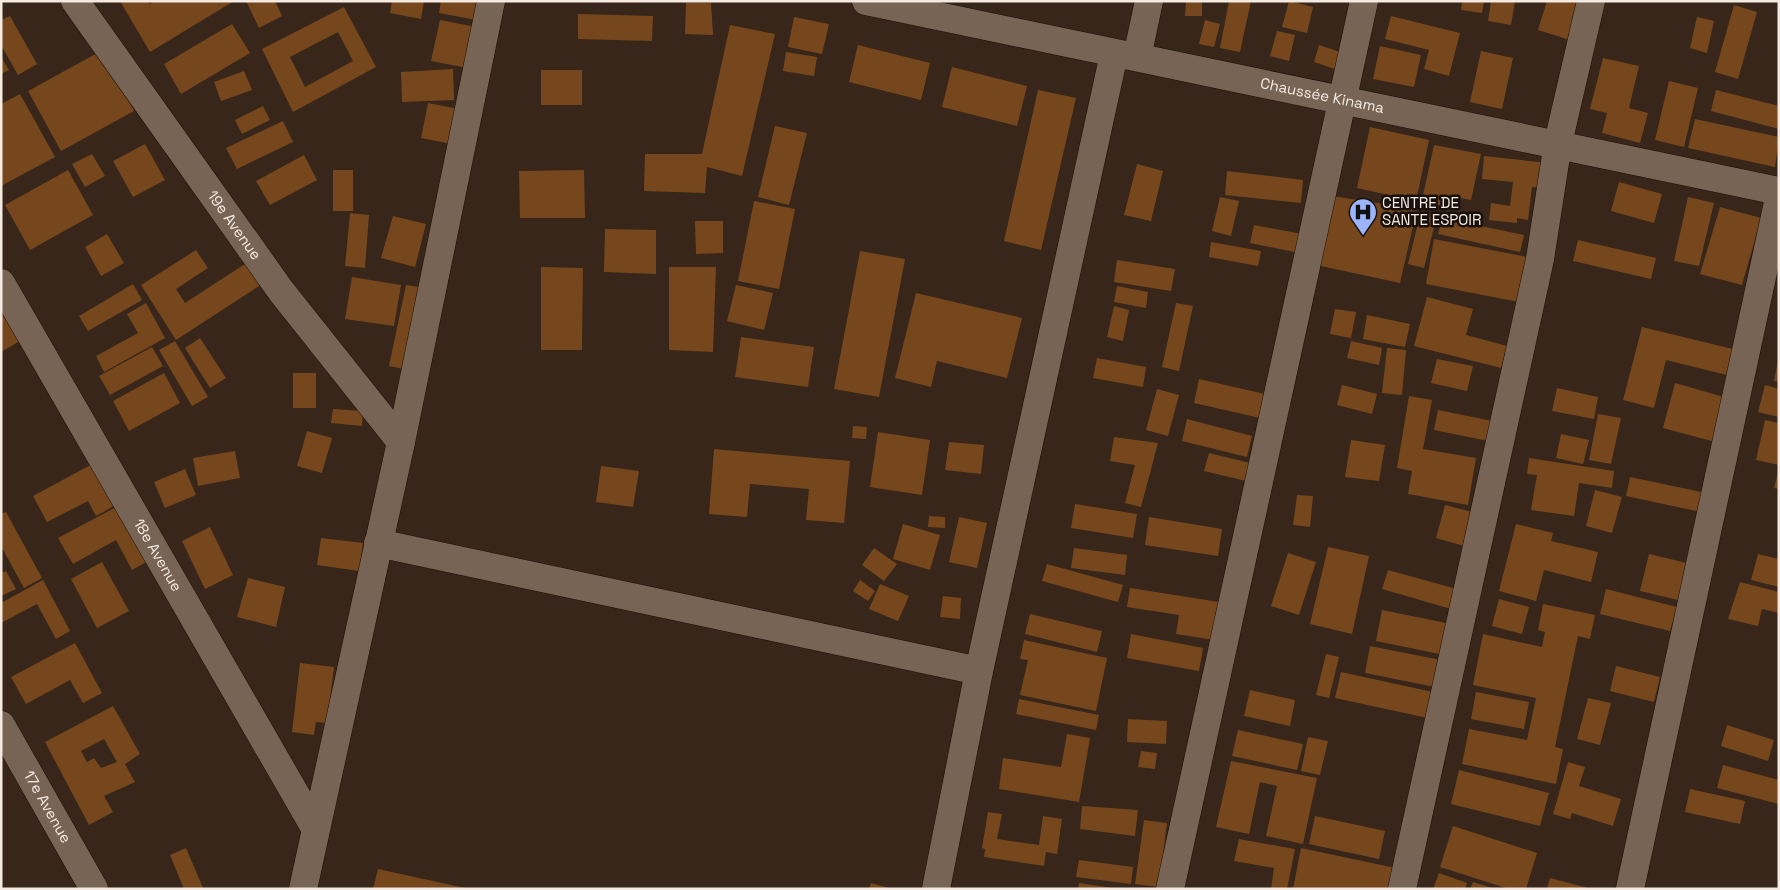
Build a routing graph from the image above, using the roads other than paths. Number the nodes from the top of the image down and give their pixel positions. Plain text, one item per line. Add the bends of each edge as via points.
1 (75, 1) edge
2 (491, 1) edge
3 (866, 1) edge
4 (1149, 1) edge
5 (1364, 1) edge
6 (1591, 1) edge
7 (1126, 56) junction
8 (1343, 100) junction
9 (1558, 143) junction
10 (1779, 191) edge
11 (1779, 198) edge
12 (1, 283) edge
13 (402, 442) junction
14 (378, 542) junction
15 (979, 671) junction
16 (1, 724) edge
17 (315, 828) junction
18 (94, 889) edge
19 (303, 889) edge
20 (936, 889) edge
21 (1170, 889) edge
22 (1402, 889) edge
23 (1630, 889) edge

1 - 13 street, 19e Avenue via 281,291
2 - 13 street
3 - 7 street, Chaussée Kinama
4 - 7 street
5 - 8 street
6 - 9 street
7 - 8 street, Chaussée Kinama
7 - 15 street
8 - 9 street, Chaussée Kinama
8 - 21 street
9 - 10 street, Chaussée Kinama
9 - 22 street via 1540,259
11 - 23 street
12 - 17 street, 18e Avenue
13 - 14 street
14 - 15 street
14 - 17 street
15 - 20 street
16 - 18 street, 17e Avenue
17 - 19 street

